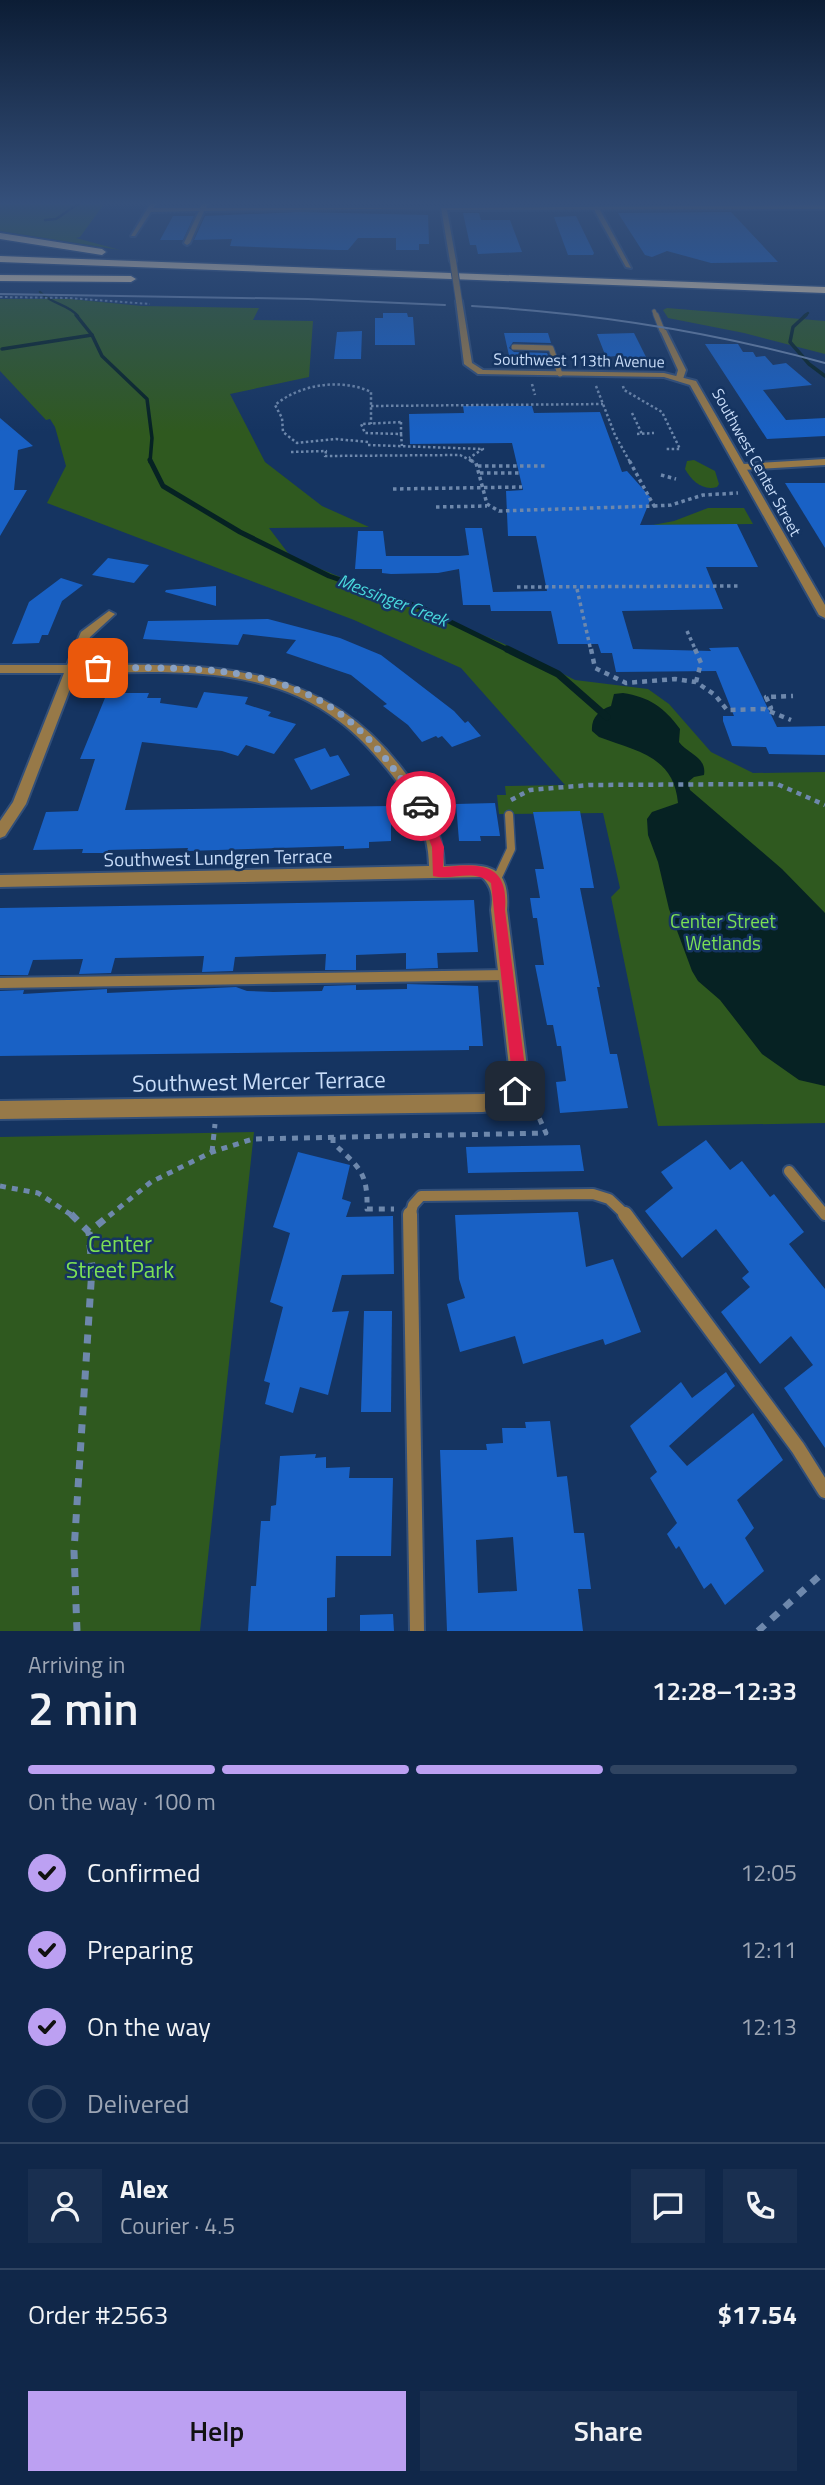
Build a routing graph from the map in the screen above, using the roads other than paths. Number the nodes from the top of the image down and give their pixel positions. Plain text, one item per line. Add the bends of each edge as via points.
1 (336, 280) edge
2 (456, 280) edge
3 (562, 280) edge
4 (584, 281) junction
5 (825, 283) edge
6 (825, 290) edge
7 (718, 293) junction
8 (825, 297) edge
9 (762, 300) dead end
10 (654, 310) dead end
11 (662, 330) joint
12 (514, 346) dead end
13 (560, 374) junction
14 (680, 377) junction
15 (825, 462) edge
16 (743, 467) junction
17 (109, 614) dead end
18 (825, 615) edge
19 (0, 669) edge
20 (71, 669) junction
21 (509, 815) road end
22 (0, 832) edge
23 (437, 873) junction
24 (0, 881) edge
25 (496, 881) junction
26 (506, 975) junction
27 (0, 983) edge
28 (0, 1110) edge
29 (789, 1171) dead end
30 (825, 1215) edge
31 (825, 1491) edge
32 (417, 1631) edge

1 - 7 highway
2 - 13 street, Southwest 113th Avenue, bridge via 468,364 477,371 497,374
3 - 4 highway
4 - 5 highway
4 - 6 highway
7 - 8 highway
7 - 9 highway
10 - 11 lane
11 - 14 street, Southwest Center Street via 682,370
12 - 13 lane via 548,347
13 - 14 street, Southwest 113th Avenue
14 - 16 street, Southwest Center Street via 697,388
15 - 16 street
16 - 18 street, Southwest Center Street
17 - 20 street via 88,631
19 - 20 street
20 - 22 street via 19,804
20 - 23 street via 232,672 272,680 326,703 388,760 422,807 438,847
21 - 25 lane via 513,842
23 - 24 street, Southwest Lundgren Terrace
23 - 25 street, Southwest Lundgren Terrace via 485,871
25 - 26 street
26 - 27 lane
26 - 28 street, Southwest Mercer Terrace via 519,1075 515,1091 502,1100
29 - 30 lane
31 - 32 lane via 633,1222 609,1199 593,1194 421,1196 410,1214

